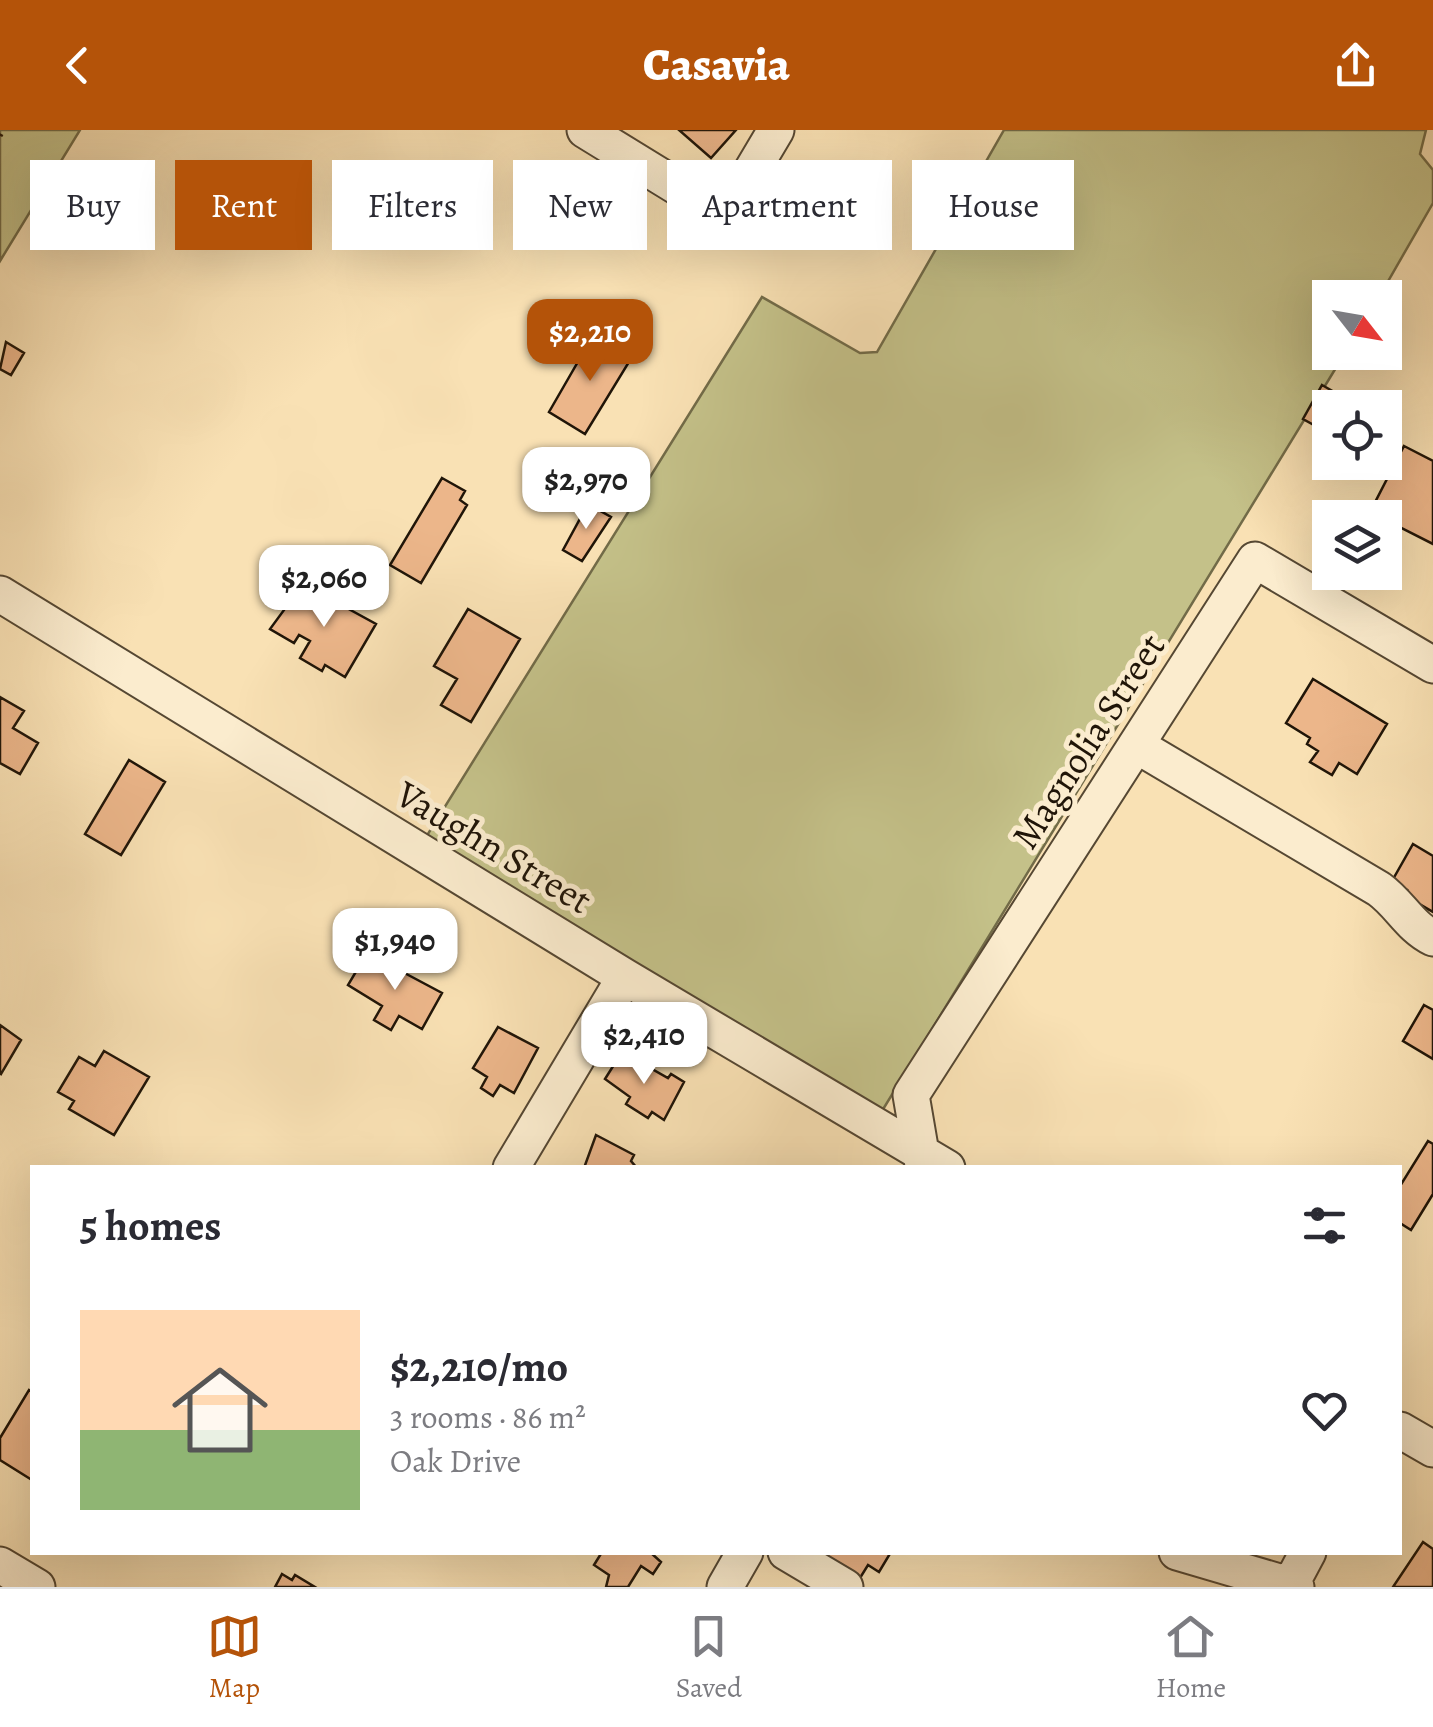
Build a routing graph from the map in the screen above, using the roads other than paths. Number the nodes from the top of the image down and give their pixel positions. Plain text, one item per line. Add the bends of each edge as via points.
1 (585, 130) edge
2 (776, 130) edge
3 (0, 594) edge
4 (1433, 666) edge
5 (1136, 745) junction
6 (1433, 938) edge
7 (625, 977) junction
8 (930, 1162) edge
9 (513, 1165) edge
10 (1402, 1431) edge
11 (1433, 1449) edge
12 (743, 1555) edge
13 (791, 1555) edge
14 (1188, 1555) edge
15 (1307, 1555) edge
16 (0, 1565) edge
17 (1293, 1585) edge
18 (37, 1587) edge
19 (725, 1587) edge
20 (845, 1587) edge

1 - 2 street via 725,216
3 - 7 street, Vaughn Street
4 - 5 street, Magnolia Street via 1255,560
5 - 6 street via 1379,890
5 - 8 street, Magnolia Street via 912,1095
7 - 8 street, Vaughn Street
7 - 9 street
10 - 11 street
12 - 19 street
13 - 20 street
14 - 17 street
15 - 17 street
16 - 18 street

